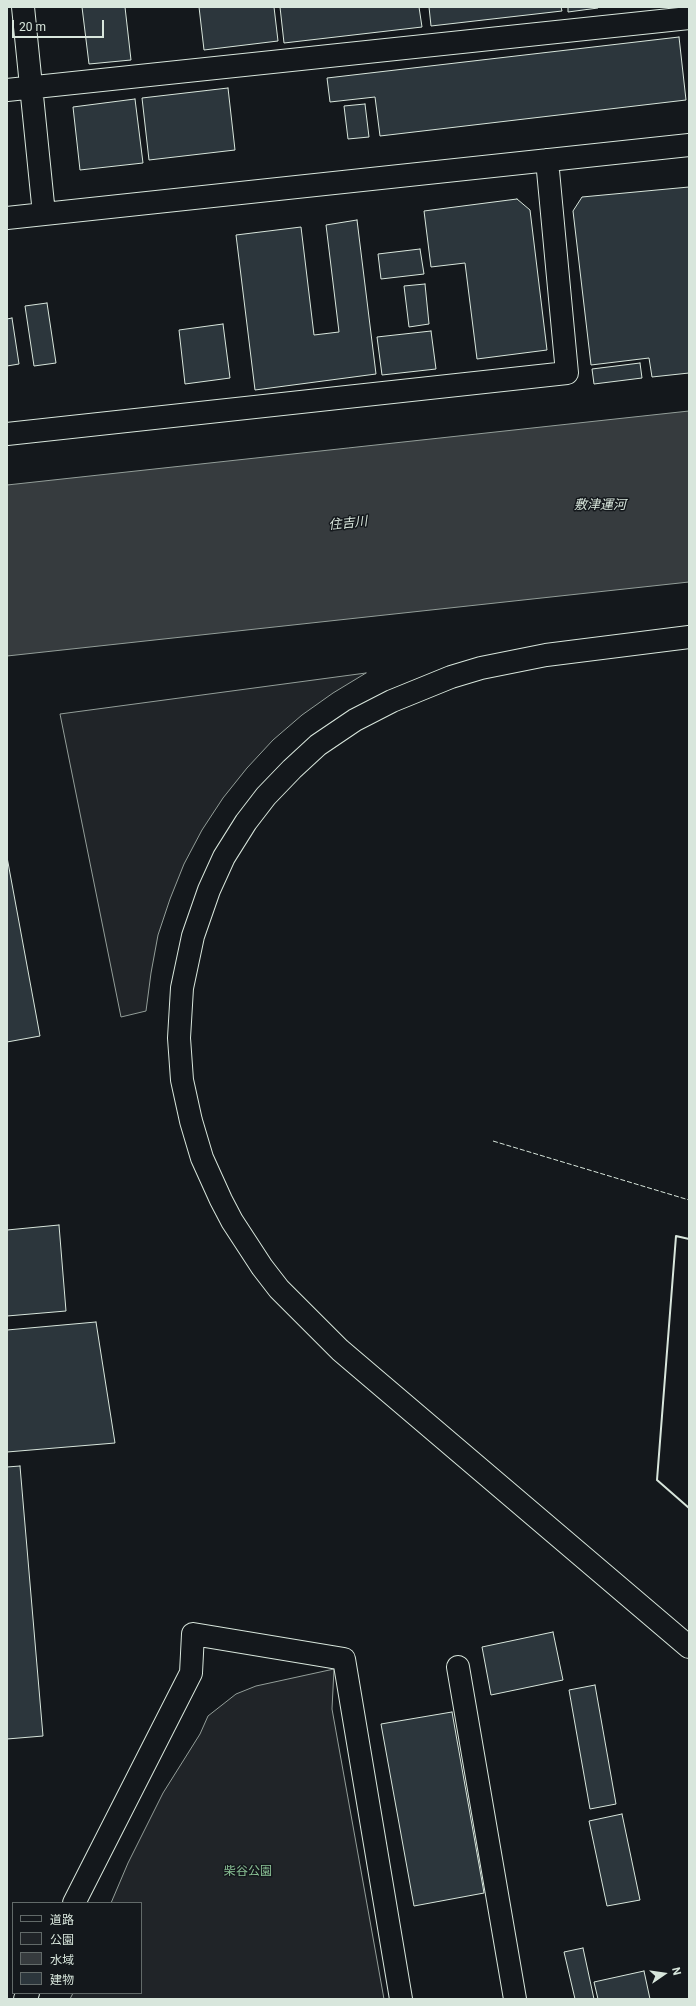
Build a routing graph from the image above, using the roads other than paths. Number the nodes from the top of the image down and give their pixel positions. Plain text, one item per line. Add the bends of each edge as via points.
1 (23, 7) edge
2 (689, 18) edge
3 (31, 88) junction
4 (7, 90) edge
5 (689, 145) edge
6 (547, 160) junction
7 (44, 214) junction
8 (7, 218) edge
9 (7, 434) edge
10 (689, 638) edge
11 (689, 1647) edge
12 (458, 1667) dead end
13 (75, 1902) edge
14 (401, 1999) edge
15 (515, 1999) edge

1 - 3 street
2 - 3 street
3 - 4 street
3 - 7 street
5 - 6 street
6 - 7 street
6 - 9 street via 568,373
7 - 8 street
10 - 11 street via 586,649 515,660 451,677 392,701 355,720 318,746 266,796 224,857 193,936 182,988 180,1032 182,1080 197,1142 212,1183 246,1243 279,1288 340,1350
12 - 15 street
13 - 14 street via 191,1673 193,1634 344,1659

